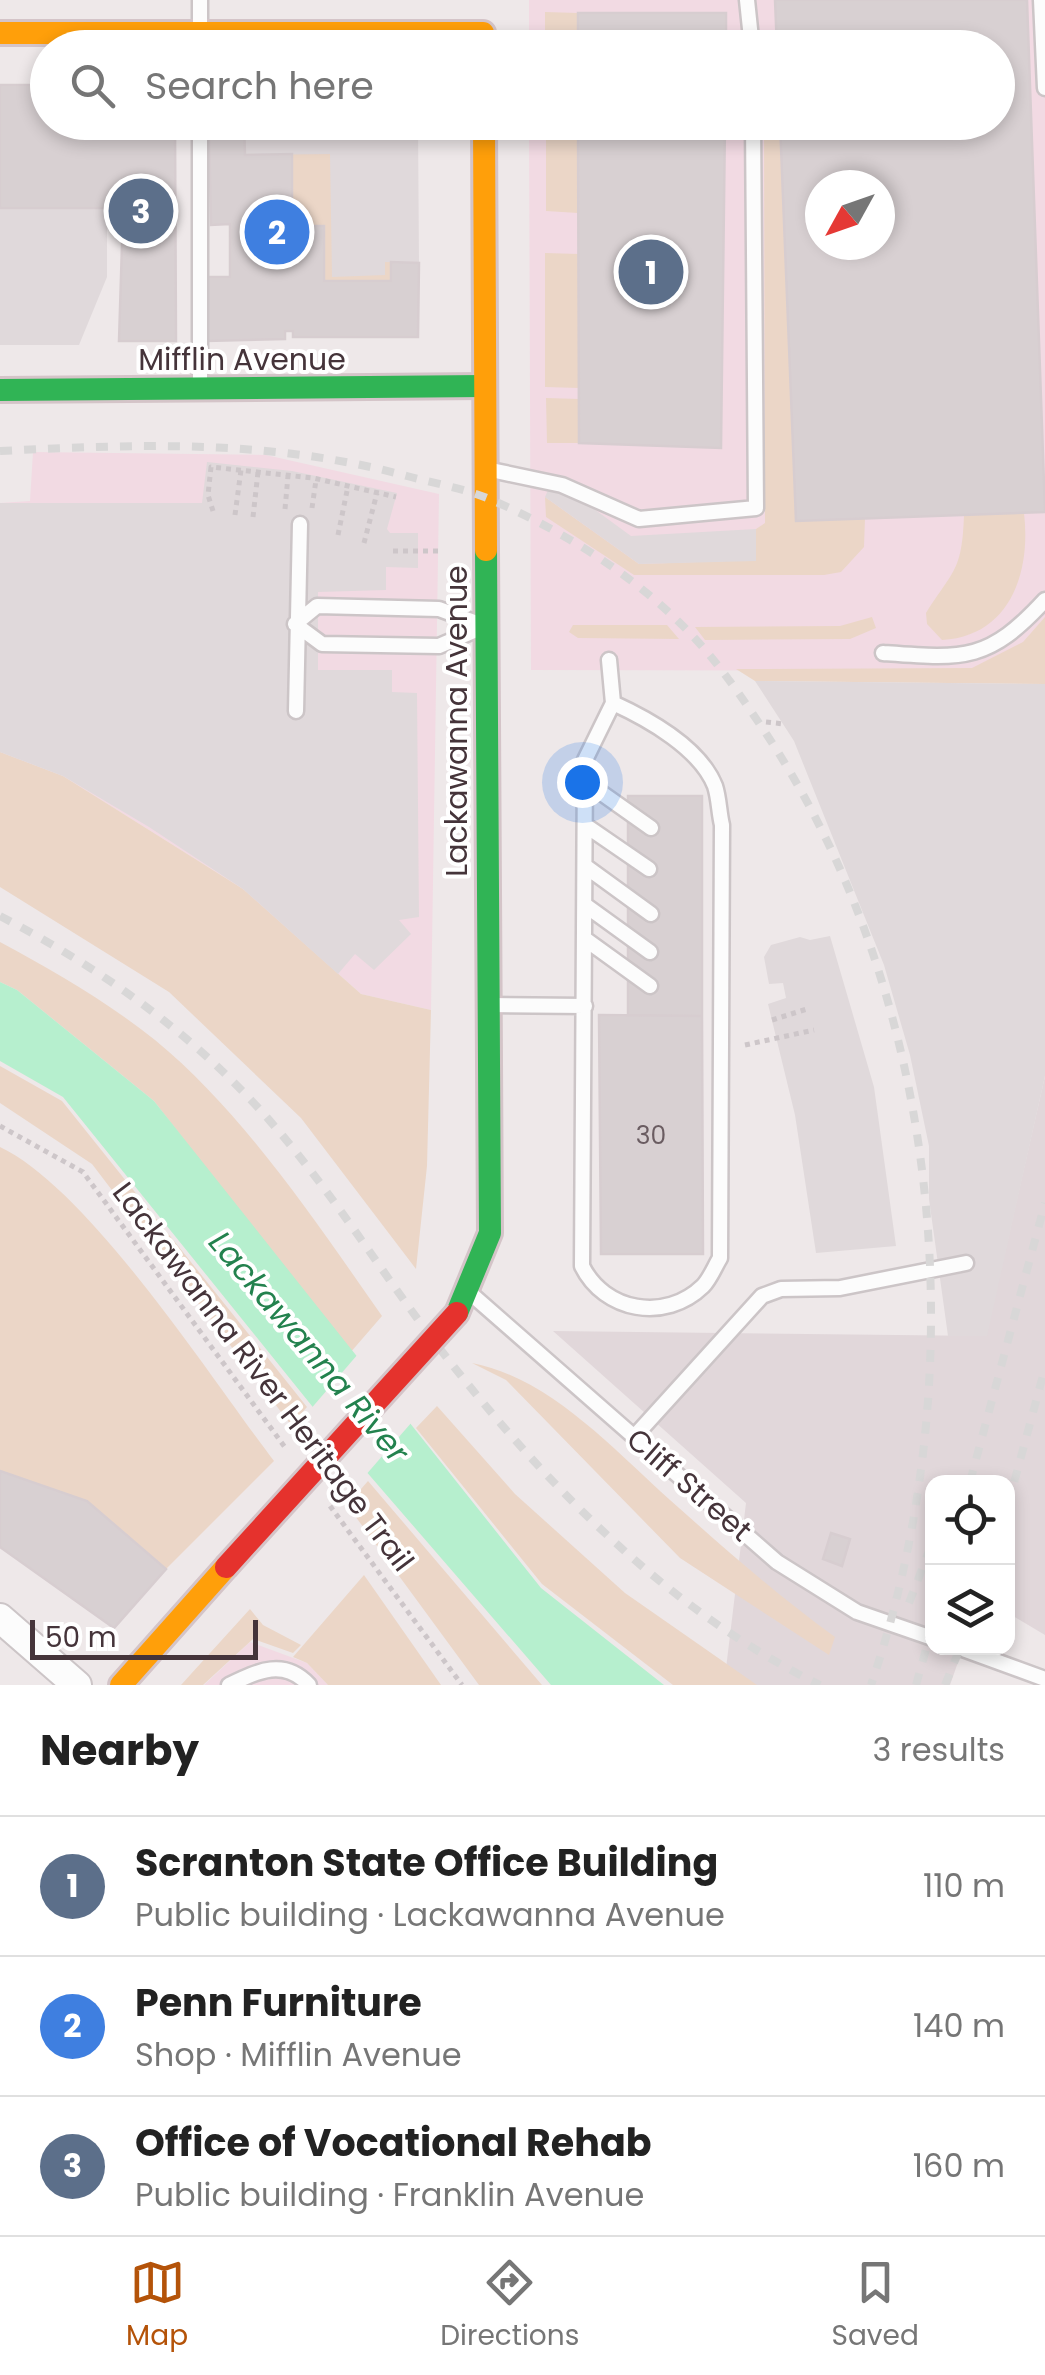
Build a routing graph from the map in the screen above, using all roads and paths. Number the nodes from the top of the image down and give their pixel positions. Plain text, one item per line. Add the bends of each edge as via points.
1 (200, 0) edge
2 (747, 0) edge
3 (1041, 0) edge
4 (200, 30) edge
5 (750, 30) edge
6 (0, 33) edge
7 (30, 34) edge
8 (1045, 88) edge
9 (200, 140) edge
10 (484, 140) edge
11 (753, 140) edge
12 (484, 386) junction
13 (0, 390) edge
14 (200, 391) junction
15 (486, 469) junction
16 (241, 470) junction
17 (258, 472) junction
18 (288, 476) junction
19 (316, 479) junction
20 (348, 486) junction
21 (377, 494) junction
22 (396, 497) dead end
23 (312, 510) dead end
24 (212, 511) dead end
25 (235, 514) dead end
26 (253, 517) dead end
27 (292, 523) joint
28 (338, 534) dead end
29 (364, 542) dead end
30 (392, 551) dead end
31 (441, 551) dead end
32 (1045, 600) edge
33 (295, 624) junction
34 (485, 626) junction
35 (883, 653) dead end
36 (608, 660) dead end
37 (613, 703) junction
38 (296, 710) dead end
39 (766, 722) dead end
40 (784, 724) dead end
41 (586, 782) junction
42 (585, 825) junction
43 (651, 828) dead end
44 (585, 866) junction
45 (648, 870) dead end
46 (585, 905) junction
47 (650, 914) dead end
48 (585, 939) junction
49 (650, 952) dead end
50 (650, 986) dead end
51 (488, 1004) junction
52 (585, 1006) junction
53 (807, 1009) dead end
54 (772, 1020) dead end
55 (814, 1030) dead end
56 (745, 1045) dead end
57 (0, 1126) edge
58 (966, 1262) dead end
59 (463, 1303) junction
60 (634, 1437) junction
61 (288, 1451) dead end
62 (321, 1495) dead end
63 (0, 1618) edge
64 (925, 1636) edge
65 (979, 1655) edge
66 (1045, 1679) edge
67 (77, 1685) edge
68 (121, 1685) edge
69 (229, 1685) edge
70 (309, 1685) edge
71 (462, 1685) edge

1 - 4 lane
2 - 5 lane
3 - 8 lane
6 - 7 main road
9 - 14 lane
10 - 12 main road, Lackawanna Avenue
11 - 15 lane via 756,508 639,519 562,485
12 - 14 main road, Mifflin Avenue
12 - 15 main road, Lackawanna Avenue
13 - 14 main road, Mifflin Avenue
15 - 34 main road, Lackawanna Avenue
16 - 17 path
16 - 24 path via 212,468
16 - 25 path
17 - 18 path
17 - 26 path
18 - 19 path
18 - 27 path
19 - 20 path
19 - 23 path
20 - 21 path
20 - 28 path
21 - 22 path
21 - 29 path
27 - 33 lane
30 - 31 path
32 - 35 lane via 1011,637 953,658
33 - 34 lane via 317,606 439,609
33 - 34 lane via 322,644 439,646
33 - 38 lane
34 - 51 main road, Lackawanna Avenue
36 - 37 lane
37 - 41 lane via 585,760
37 - 52 lane via 648,720 692,756 714,784 722,825 720,1258 704,1286 677,1301 617,1305 591,1286 582,1266
39 - 40 path
41 - 42 lane
41 - 43 lane
42 - 44 lane
42 - 45 lane
44 - 46 lane
44 - 47 lane
46 - 48 lane
46 - 49 lane
48 - 50 lane
48 - 52 lane
51 - 52 lane
51 - 59 main road, Lackawanna Avenue via 490,1233
53 - 54 path
55 - 56 path
57 - 61 path, Lackawanna River Heritage Trail via 83,1172
58 - 60 lane via 762,1296
59 - 60 lane, Cliff Street
59 - 68 main road, bridge
60 - 64 lane, Cliff Street via 817,1590
62 - 71 path, Lackawanna River Heritage Trail
63 - 67 street
65 - 66 lane
69 - 70 lane via 280,1667

